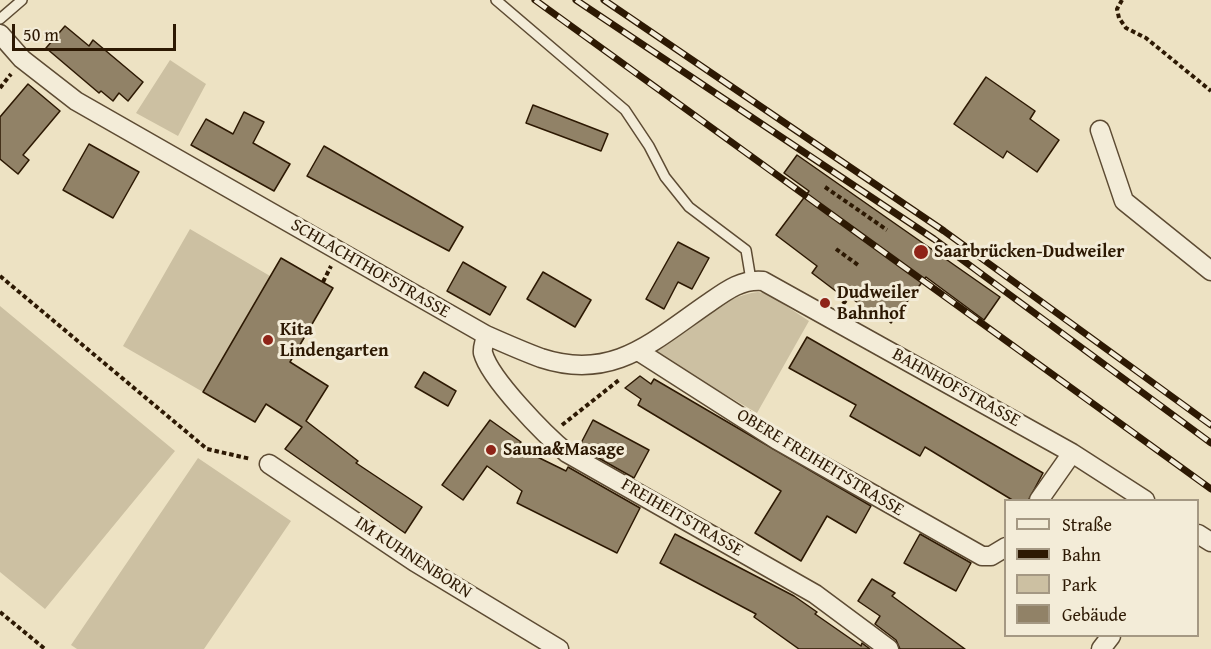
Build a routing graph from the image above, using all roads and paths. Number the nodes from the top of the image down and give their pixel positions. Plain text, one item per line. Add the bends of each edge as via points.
1 (22, 0) edge
2 (496, 0) edge
3 (1122, 0) edge
4 (0, 19) edge
5 (0, 34) edge
6 (1211, 91) edge
7 (1100, 130) dead end
8 (825, 187) dead end
9 (887, 230) dead end
10 (836, 249) dead end
11 (858, 266) dead end
12 (1211, 271) edge
13 (0, 276) edge
14 (757, 281) junction
15 (852, 293) dead end
16 (848, 298) dead end
17 (486, 335) junction
18 (638, 351) junction
19 (620, 380) dead end
20 (553, 433) junction
21 (1072, 453) junction
22 (269, 464) joint
23 (1040, 499) edge
24 (1142, 499) edge
25 (1004, 548) edge
26 (0, 612) edge
27 (1110, 637) edge
28 (45, 649) edge
29 (560, 649) edge
30 (889, 649) edge
31 (1101, 649) edge

1 - 4 lane
2 - 14 lane via 625,110 664,177 689,207 746,250
3 - 6 path via 1117,9 1126,28 1146,38
5 - 17 street, SCHLACHTHOFSTRASSE via 22,59 86,107
7 - 12 street via 1124,201
8 - 9 path
10 - 11 path
13 - 22 path via 207,449
14 - 18 street, SCHLACHTHOFSTRASSE via 729,288
14 - 21 street, BAHNHOFSTRASSE
15 - 16 path
17 - 18 street, SCHLACHTHOFSTRASSE via 542,358 576,365 611,363
17 - 20 street, FREIHEITSTRASSE via 483,351 489,368
18 - 25 street, OBERE FREIHEITSTRASSE via 777,440 982,556 991,556
19 - 20 path
20 - 30 street, FREIHEITSTRASSE via 567,453 815,594
21 - 23 street
21 - 24 street, BAHNHOFSTRASSE
22 - 29 street, IM KUHNENBORN via 415,562
26 - 28 path
27 - 31 street

